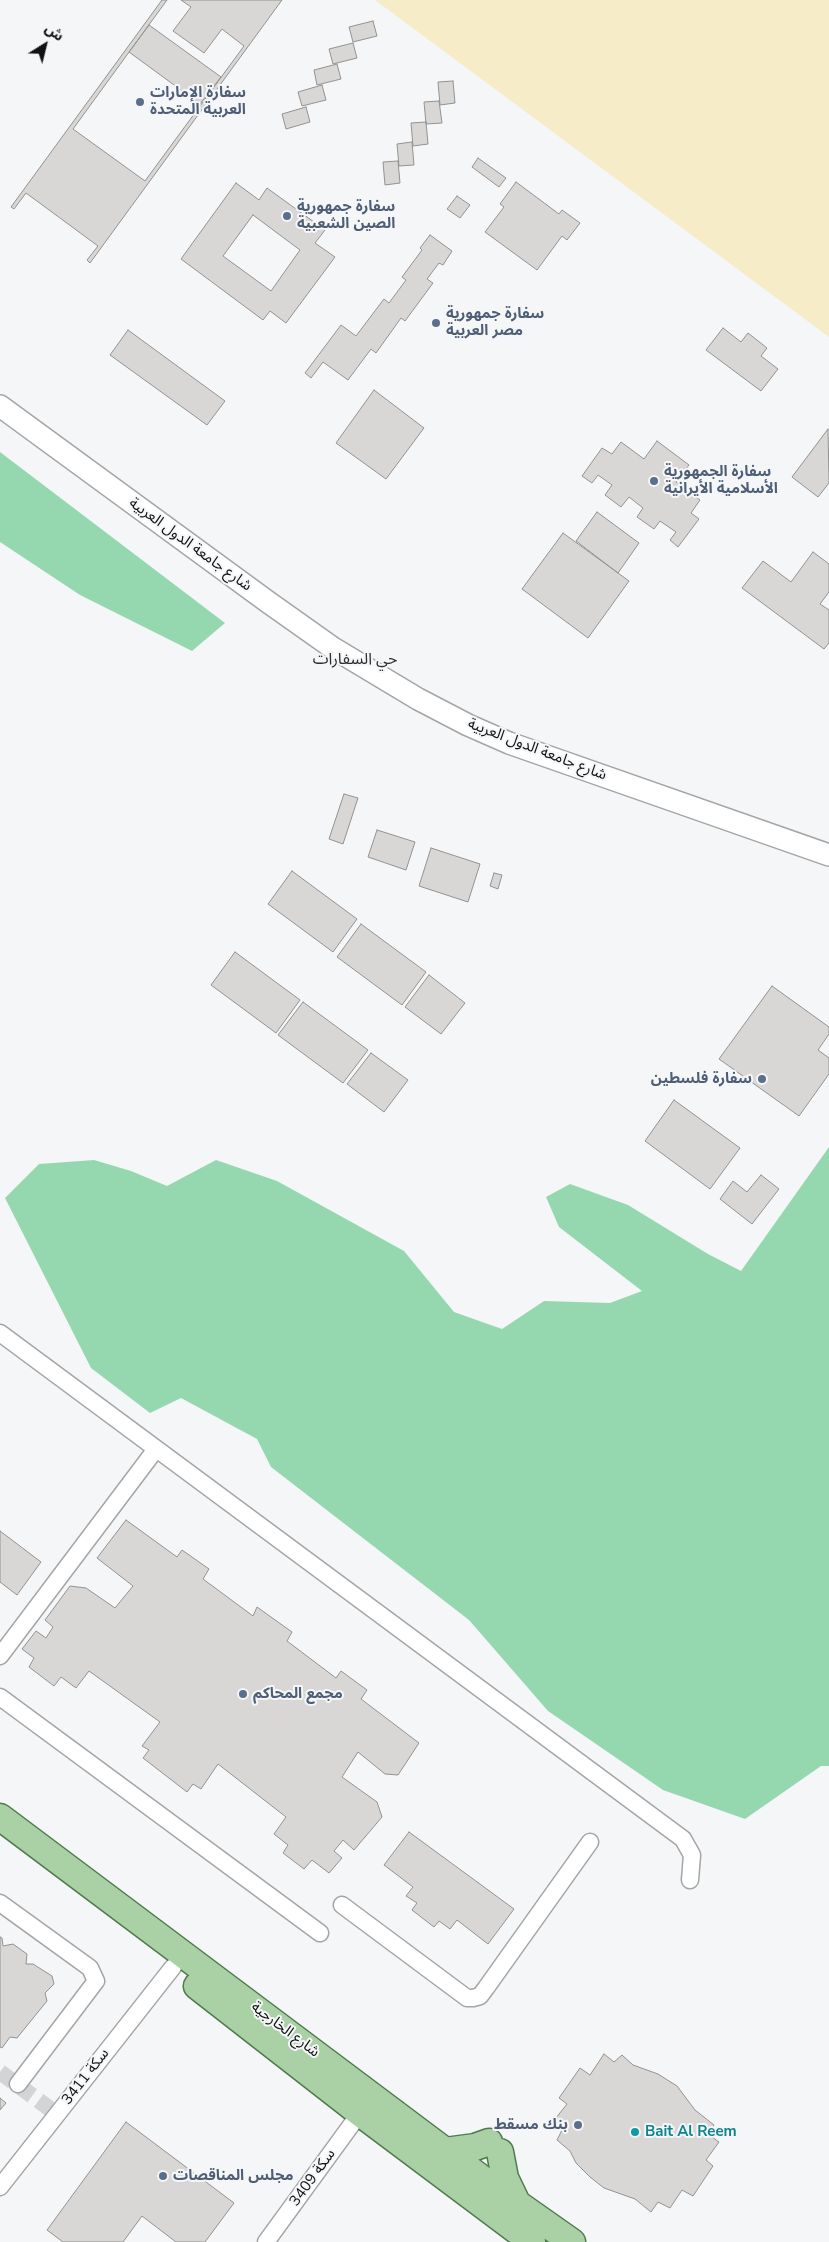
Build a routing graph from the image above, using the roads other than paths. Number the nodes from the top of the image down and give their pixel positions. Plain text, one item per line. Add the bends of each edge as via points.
1 (0, 406) edge
2 (829, 855) edge
3 (0, 1333) edge
4 (156, 1449) junction
5 (1, 1654) edge
6 (0, 1697) edge
7 (0, 1817) edge
8 (0, 1828) edge
9 (0, 1839) edge
10 (590, 1842) dead end
11 (44, 1850) junction
12 (690, 1880) dead end
13 (0, 1903) edge
14 (342, 1905) dead end
15 (128, 1911) junction
16 (320, 1933) dead end
17 (173, 1967) junction
18 (237, 1994) junction
19 (332, 2065) junction
20 (18, 2084) dead end
21 (360, 2113) junction
22 (414, 2127) junction
23 (446, 2151) junction
24 (469, 2181) junction
25 (0, 2187) edge
26 (517, 2204) junction
27 (266, 2242) edge
28 (532, 2242) edge
29 (572, 2242) edge

1 - 2 street, شارع جامعة الدول العربية via 333,648 418,699 508,743
3 - 4 street
4 - 5 street
4 - 12 street via 683,1839 692,1854
6 - 16 street
7 - 11 main road, شارع الخارجية
8 - 11 main road via 28,1846
9 - 17 main road, شارع الخارجية
10 - 14 street via 486,1988 480,1996 473,1998 467,1998
11 - 15 main road, شارع الخارجية
13 - 20 street via 90,1968 96,1981
15 - 17 main road via 141,1932 171,1957
15 - 18 main road, شارع الخارجية
17 - 18 main road via 188,1969
17 - 21 main road, شارع الخارجية
17 - 25 street, سكة 3411
18 - 19 main road, شارع الخارجية
19 - 21 main road via 357,2096
19 - 22 main road, شارع الخارجية
21 - 22 main road via 378,2114
21 - 24 main road, شارع الخارجية
21 - 27 street, سكة 3409
22 - 23 main road, شارع الخارجية
23 - 24 main road, شارع الخارجية
23 - 26 main road via 494,2147
24 - 26 main road, شارع الخارجية
24 - 28 main road, شارع الخارجية
26 - 29 main road, شارع الخارجية

